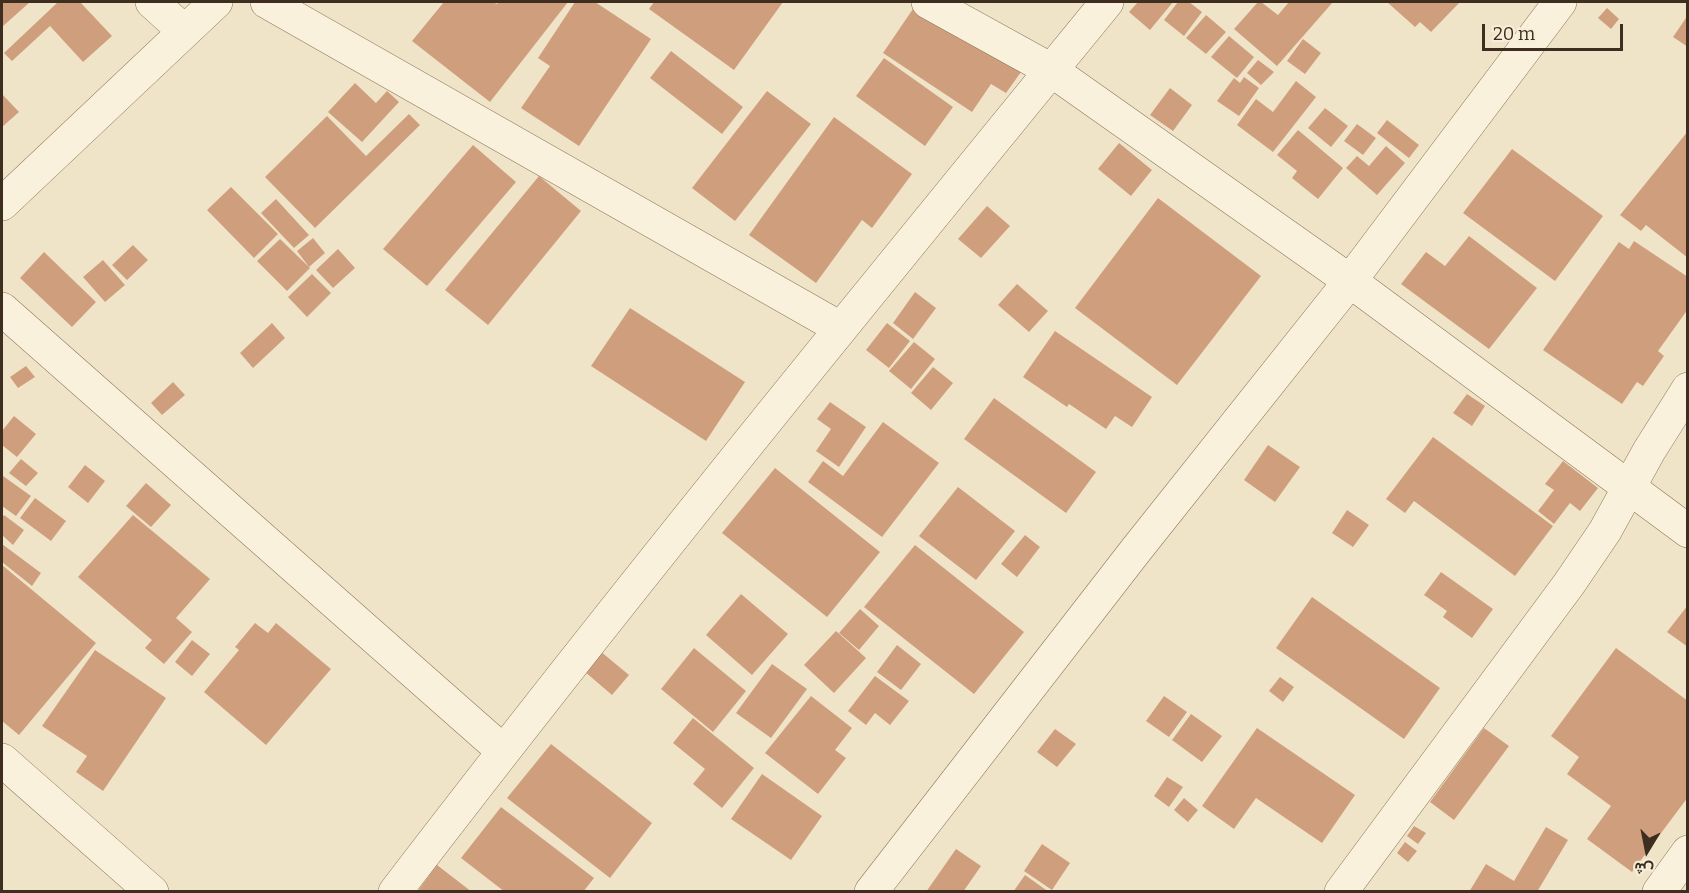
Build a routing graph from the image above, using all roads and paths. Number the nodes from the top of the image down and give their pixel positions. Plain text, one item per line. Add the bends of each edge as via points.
1 (152, 2) edge
2 (216, 2) edge
3 (267, 2) edge
4 (928, 2) edge
5 (1107, 2) edge
6 (1560, 2) edge
7 (184, 31) junction
8 (1051, 70) junction
9 (2, 204) edge
10 (1350, 281) junction
11 (2, 309) edge
12 (840, 328) junction
13 (1688, 389) edge
14 (1630, 488) junction
15 (1688, 531) edge
16 (503, 751) junction
17 (2, 760) edge
18 (1688, 852) edge
19 (152, 891) edge
20 (395, 891) edge
21 (871, 891) edge
22 (1341, 891) edge
23 (1659, 891) edge

1 - 7 street
2 - 7 street
3 - 12 street
4 - 8 street
5 - 8 street
6 - 10 street
7 - 9 street
8 - 10 street
8 - 12 street
10 - 14 street
10 - 21 street
11 - 16 street
12 - 16 street
13 - 14 street
14 - 15 street
14 - 22 street via 1569,584
16 - 20 street
17 - 19 street
18 - 23 street

